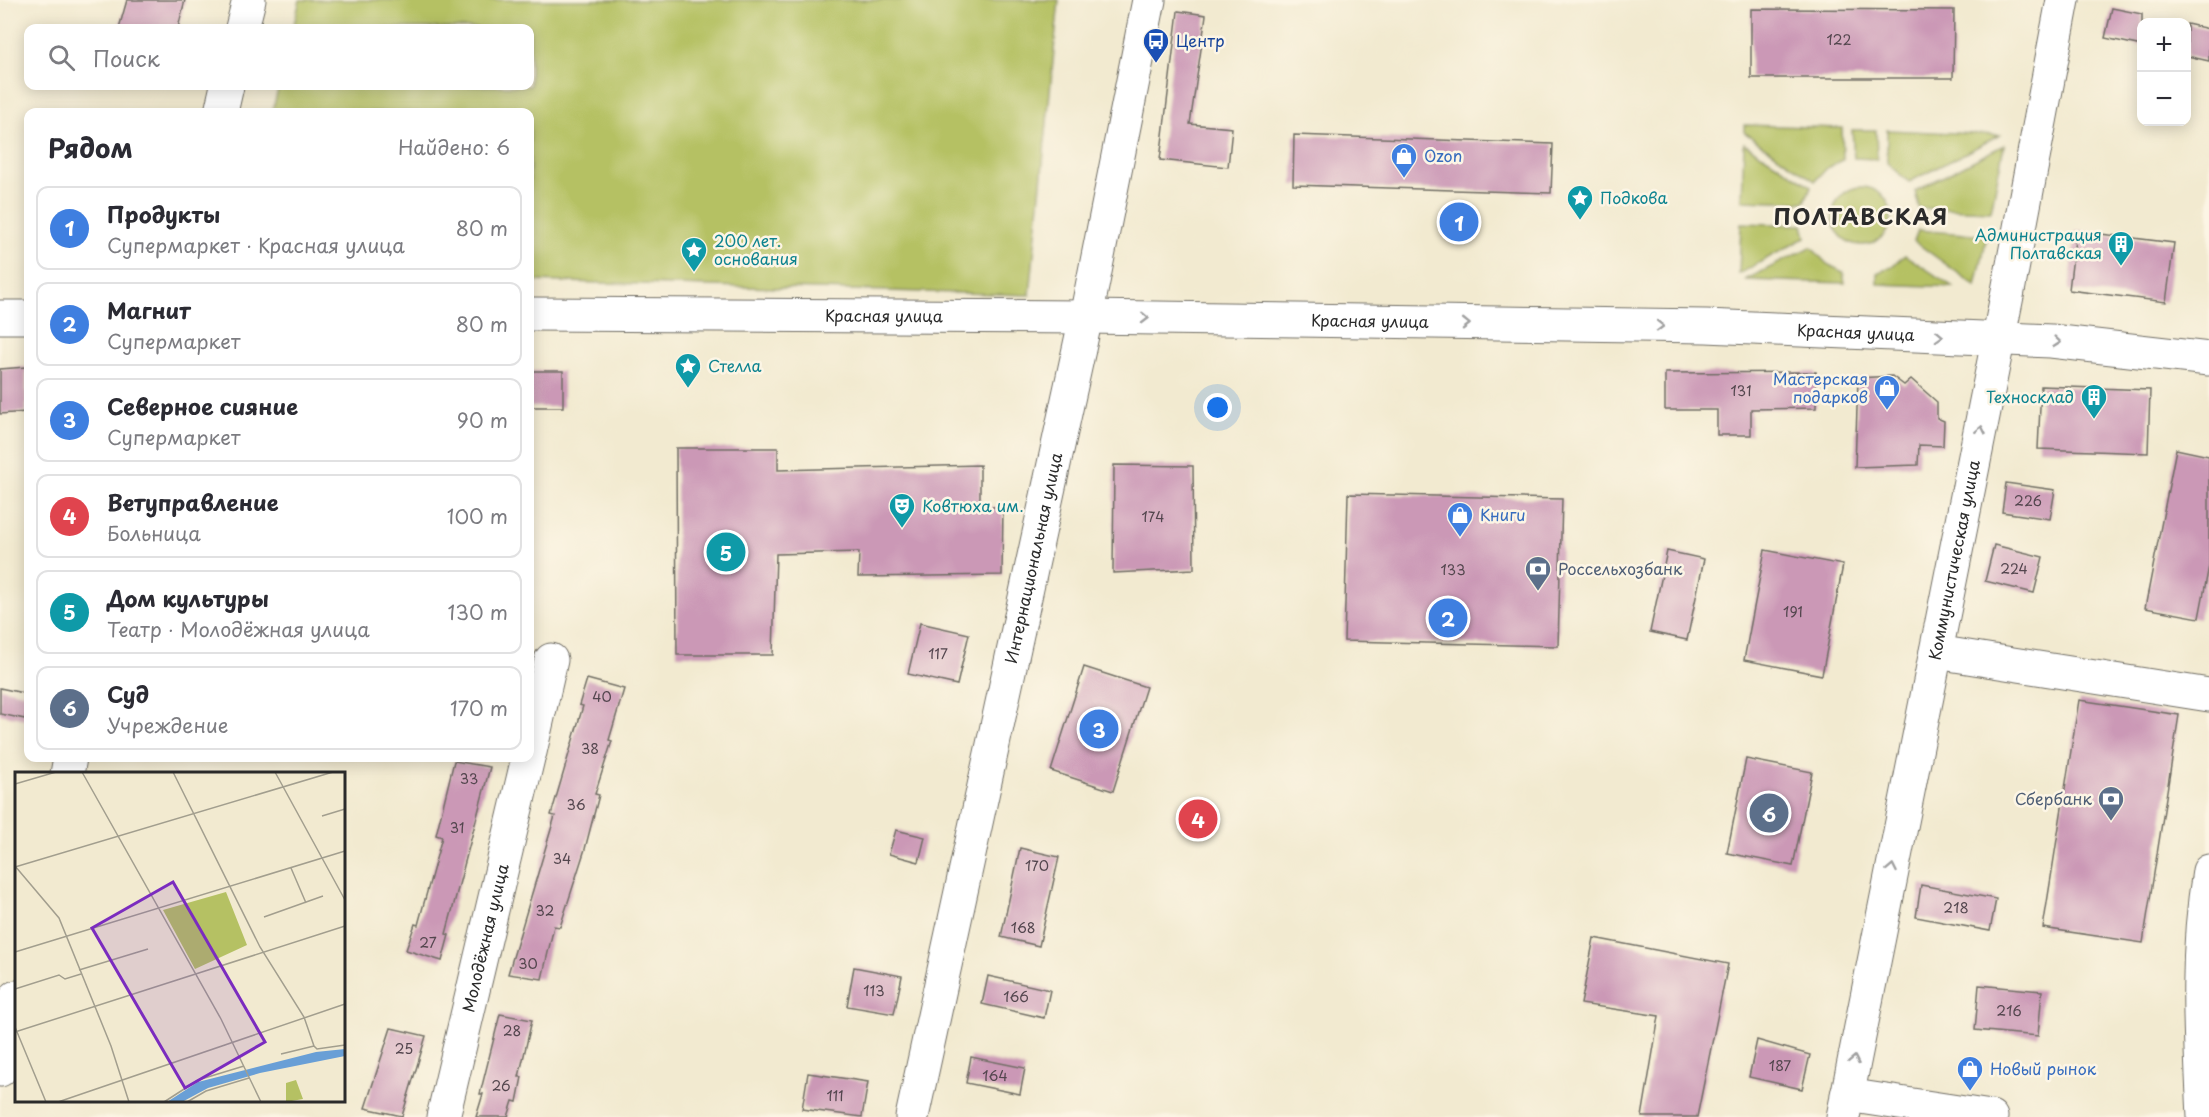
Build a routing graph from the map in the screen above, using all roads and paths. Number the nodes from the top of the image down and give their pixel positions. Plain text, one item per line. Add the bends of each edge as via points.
1 (249, 0) edge
2 (1149, 0) edge
3 (2063, 0) edge
4 (243, 24) edge
5 (226, 90) edge
6 (221, 108) edge
7 (534, 314) edge
8 (1086, 316) junction
9 (0, 317) edge
10 (24, 317) edge
11 (1999, 338) junction
12 (2209, 359) edge
13 (1936, 652) junction
14 (551, 660) dead end
15 (2209, 695) edge
16 (534, 734) edge
17 (527, 762) edge
18 (2209, 871) edge
19 (15, 1002) edge
20 (0, 1070) edge
21 (1845, 1106) edge
22 (443, 1117) edge
23 (912, 1117) edge
24 (1991, 1117) edge
25 (2204, 1117) edge

1 - 4 street
2 - 8 street, Интернациональная улица
3 - 11 street, Коммунистическая улица
5 - 6 street
7 - 8 street, Красная улица
8 -> 11 street, Красная улица via 1706,326
8 - 23 street, Интернациональная улица
9 - 10 street
11 -> 12 street, Красная улица
13 -> 11 street, Коммунистическая улица
13 - 15 street
21 -> 13 street, Коммунистическая улица
14 - 16 street
17 - 22 street, Молодёжная улица
18 - 25 street via 2200,924 2199,1027
19 - 20 street
21 - 24 street

